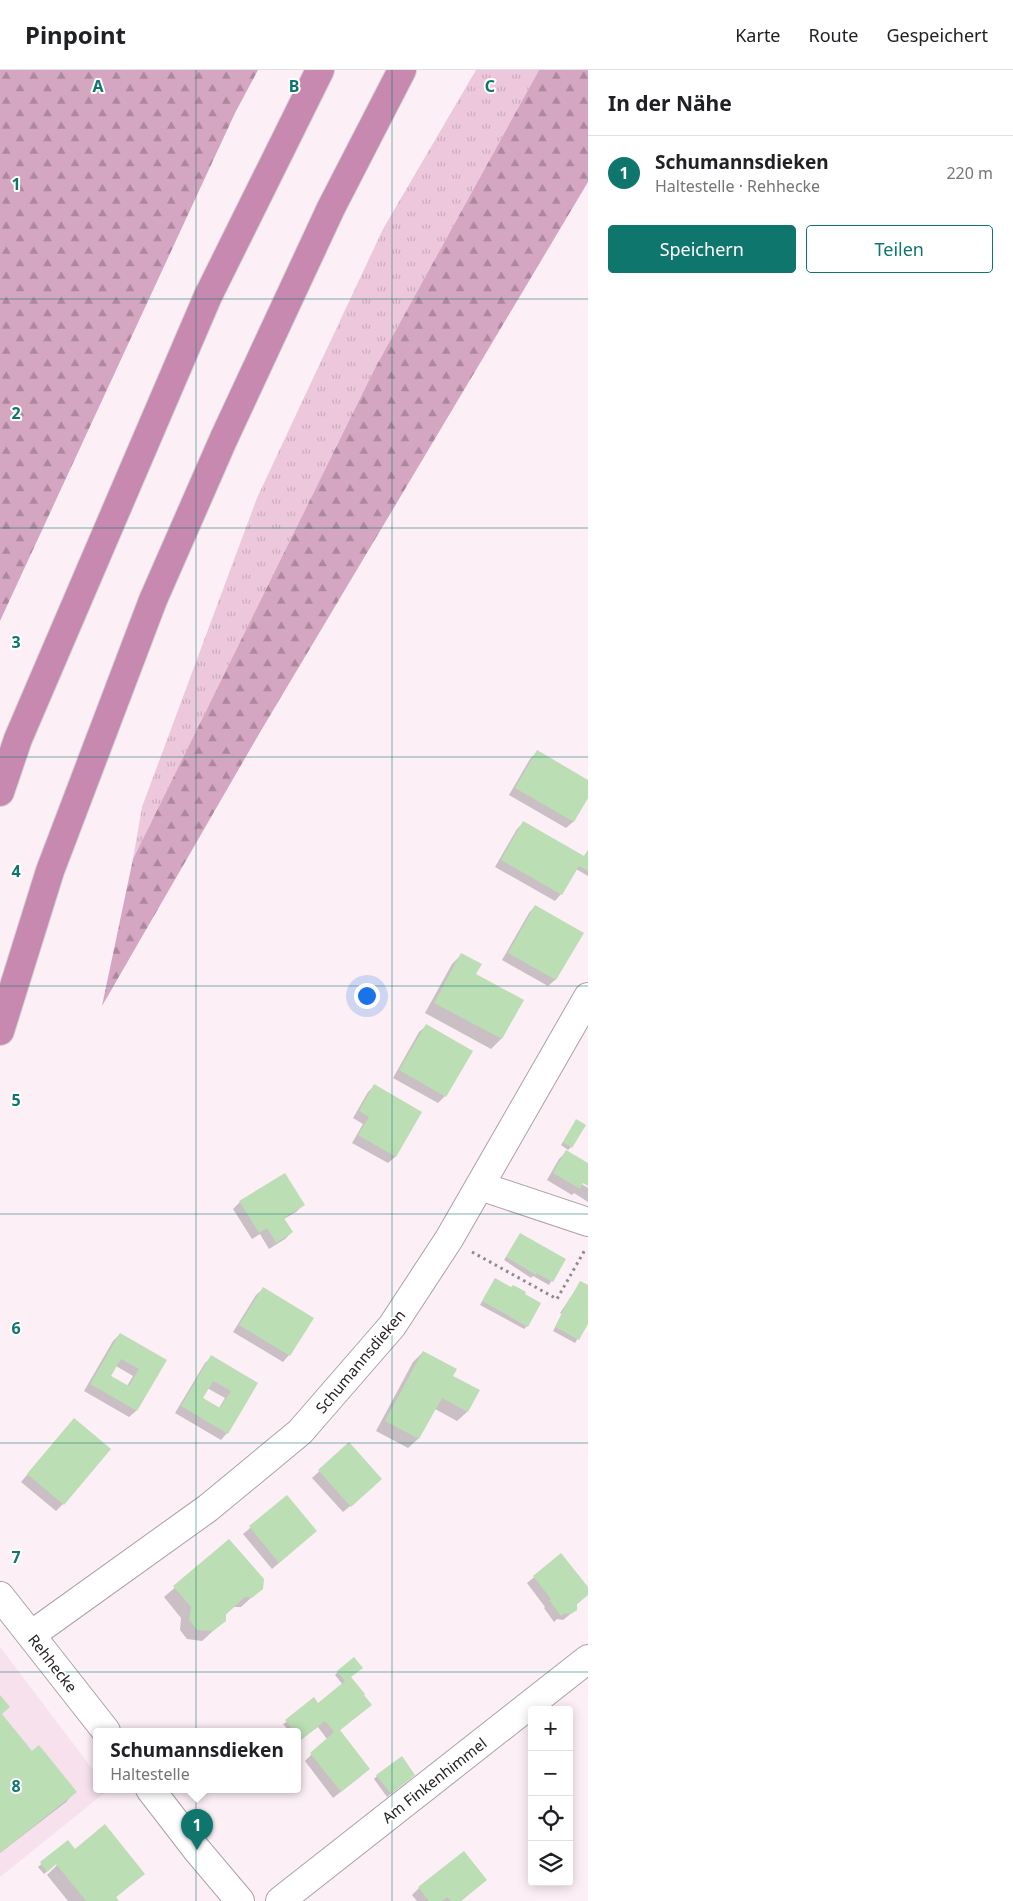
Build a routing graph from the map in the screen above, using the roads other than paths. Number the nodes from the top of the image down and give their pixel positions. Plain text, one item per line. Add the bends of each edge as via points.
1 (320, 70) edge
2 (402, 70) edge
3 (0, 792) edge
4 (588, 997) edge
5 (0, 1032) edge
6 (480, 1186) junction
7 (588, 1222) edge
8 (0, 1596) edge
9 (32, 1635) junction
10 (588, 1659) edge
11 (104, 1728) edge
12 (153, 1793) edge
13 (240, 1901) edge
14 (280, 1901) edge

1 - 3 highway via 196,322 18,738
2 - 5 highway via 310,252 153,600 50,871
4 - 6 street, Schumannsdieken
6 - 7 street
6 - 9 street, Schumannsdieken via 392,1326 300,1432 208,1508
8 - 9 street, Rehhecke
9 - 11 street, Rehhecke
10 - 14 street, Am Finkenhimmel
12 - 13 street

